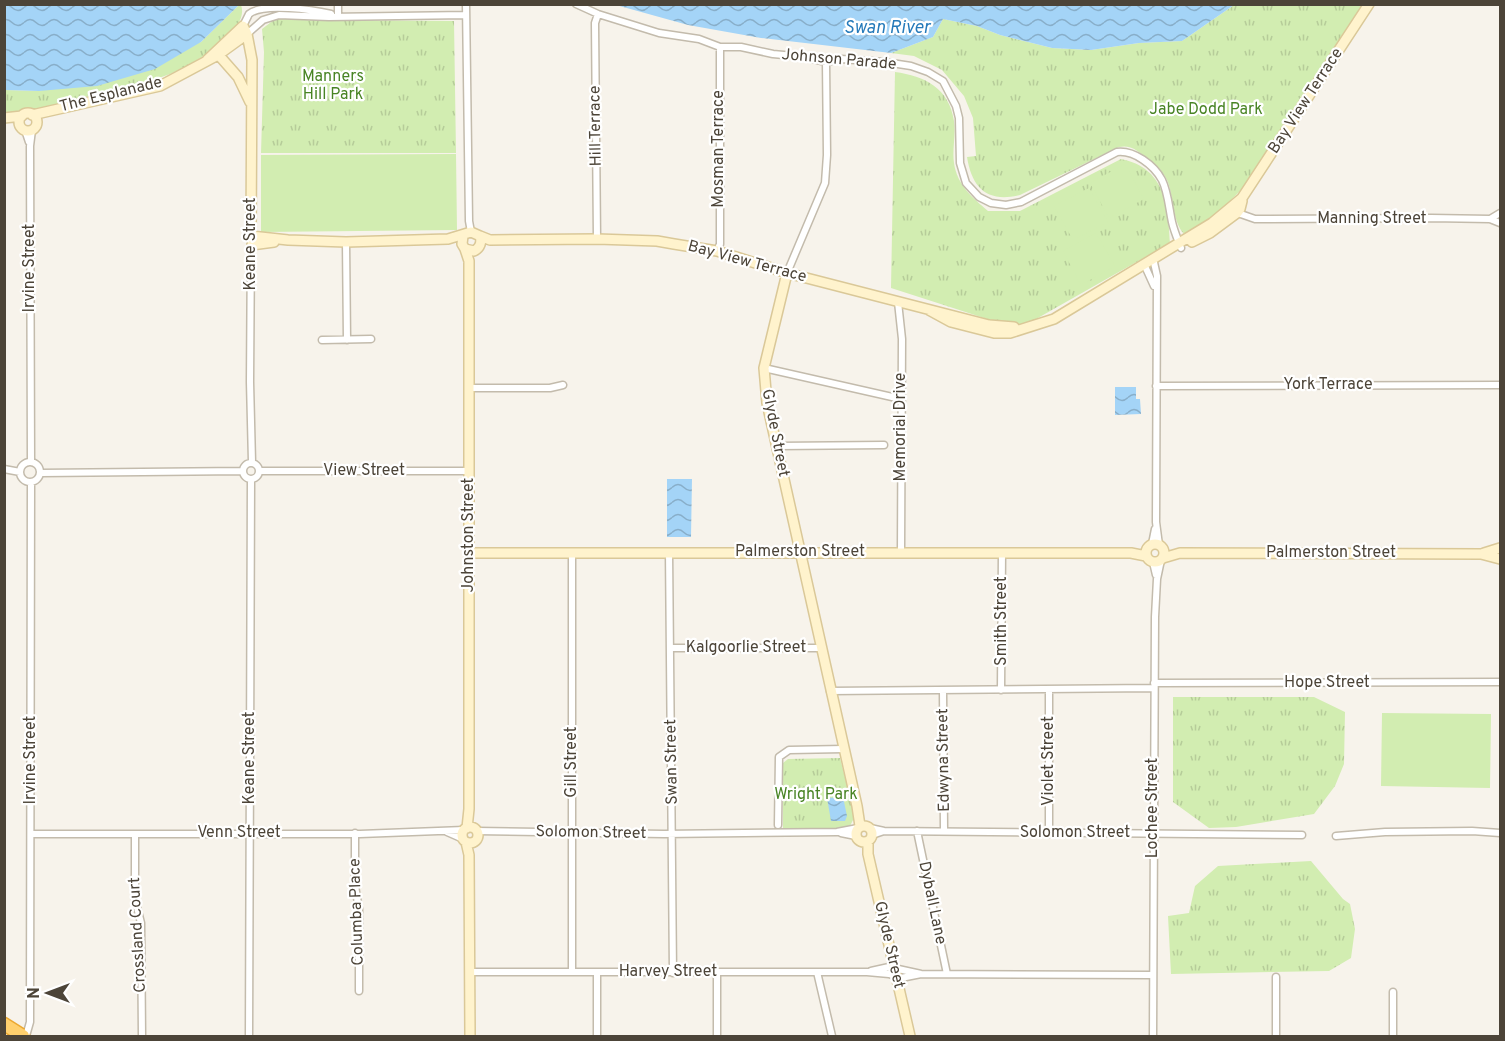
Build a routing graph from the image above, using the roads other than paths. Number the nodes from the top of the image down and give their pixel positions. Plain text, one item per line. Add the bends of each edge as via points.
1 (338, 4) edge
2 (466, 4) edge
3 (576, 4) edge
4 (1369, 4) edge
5 (598, 14) junction
6 (466, 15) junction
7 (338, 16) junction
8 (245, 30) junction
9 (720, 47) junction
10 (216, 53) junction
11 (826, 62) junction
12 (252, 107) junction
13 (4, 118) edge
14 (28, 122) junction
15 (1236, 209) junction
16 (1500, 214) edge
17 (1490, 219) junction
18 (1500, 224) edge
19 (597, 239) junction
20 (251, 240) junction
21 (470, 241) junction
22 (346, 242) junction
23 (1184, 244) junction
24 (717, 251) junction
25 (1149, 263) junction
26 (788, 273) junction
27 (898, 302) junction
28 (371, 339) dead end
29 (322, 340) dead end
30 (346, 340) junction
31 (764, 368) junction
32 (563, 385) dead end
33 (1500, 385) edge
34 (1156, 386) junction
35 (470, 388) junction
36 (901, 399) junction
37 (884, 445) dead end
38 (777, 447) junction
39 (31, 462) junction
40 (252, 462) junction
41 (4, 469) edge
42 (243, 471) junction
43 (260, 471) junction
44 (469, 471) junction
45 (20, 472) junction
46 (41, 474) junction
47 (251, 479) junction
48 (31, 483) junction
49 (1500, 550) edge
50 (572, 552) junction
51 (669, 552) junction
52 (901, 552) junction
53 (1002, 552) junction
54 (469, 553) junction
55 (800, 553) junction
56 (1155, 553) junction
57 (1481, 554) junction
58 (1500, 559) edge
59 (671, 648) junction
60 (821, 648) junction
61 (1500, 682) edge
62 (1154, 686) junction
63 (1049, 689) junction
64 (943, 690) junction
65 (1001, 690) junction
66 (830, 691) junction
67 (844, 749) junction
68 (778, 825) dead end
69 (944, 830) junction
70 (917, 831) junction
71 (250, 833) junction
72 (572, 833) junction
73 (864, 833) junction
74 (1153, 833) junction
75 (1500, 833) edge
76 (31, 834) junction
77 (135, 834) junction
78 (355, 834) junction
79 (673, 834) junction
80 (1049, 834) junction
81 (470, 835) junction
82 (1302, 835) dead end
83 (1336, 836) dead end
84 (470, 972) junction
85 (572, 972) junction
86 (597, 972) junction
87 (817, 972) junction
88 (895, 972) junction
89 (673, 973) junction
90 (717, 973) junction
91 (947, 974) junction
92 (1153, 975) junction
93 (1276, 977) dead end
94 (359, 991) dead end
95 (1393, 992) dead end
96 (4, 1024) edge
97 (4, 1034) edge
98 (9, 1036) edge
99 (24, 1036) edge
100 (142, 1036) edge
101 (249, 1036) edge
102 (470, 1036) edge
103 (597, 1036) edge
104 (717, 1036) edge
105 (832, 1036) edge
106 (910, 1036) edge
107 (1153, 1036) edge
108 (1276, 1036) edge
109 (1393, 1036) edge

1 - 7 street
2 - 6 street
3 - 5 street, Johnson Parade
4 - 15 street, Bay View Terrace
5 - 9 street, Johnson Parade
5 - 19 street, Hill Terrace
6 - 7 street
6 - 21 street, Johnston Street
7 - 8 street via 279,15
7 - 8 street via 259,9 249,14
8 - 10 street, The Esplanade
8 - 12 street, Keane Street via 252,60
9 - 11 street, Johnson Parade via 741,46
9 - 24 street, Mosman Terrace
10 - 12 street via 245,87
10 - 14 street, The Esplanade via 160,86 46,111
11 - 23 street, Johnson Parade via 841,59 911,66 943,81 959,118 963,176 979,197 991,203 1021,202 1116,152 1125,151 1141,159 1163,182 1172,224
11 - 26 street, Glyde Street via 825,183
12 - 20 street, Keane Street
13 - 14 street, The Esplanade
14 - 39 street, Irvine Street
15 - 17 street, Manning Street via 1255,219
15 - 23 street, Bay View Terrace
16 - 17 street
16 - 18 street
17 - 18 street, Manning Street
19 - 21 street, Bay View Terrace
19 - 24 street, Bay View Terrace via 657,241
20 - 22 street
20 - 40 street, Keane Street
21 - 22 street
21 - 35 street, Johnston Street
22 - 30 street
23 - 25 street, Bay View Terrace
24 - 26 street, Bay View Terrace
25 - 27 street, Bay View Terrace via 1054,319 1036,324 989,325
25 - 34 street, Lochee Street via 1157,276
26 - 27 street, Bay View Terrace
26 - 31 street, Glyde Street
27 - 36 street, Memorial Drive
28 - 30 street
29 - 30 street
31 - 36 street
31 - 38 street, Glyde Street
32 - 35 street
33 - 34 street, York Terrace
34 - 56 street, Lochee Street
35 - 44 street, Johnston Street
36 - 52 street, Memorial Drive
37 - 38 street
38 - 55 street, Glyde Street
39 - 45 street via 22,466
39 - 46 street
40 - 42 street
40 - 43 street
41 - 45 street
42 - 46 street
42 - 47 street
43 - 44 street, View Street
43 - 47 street
44 - 54 street, Johnston Street
45 - 48 street via 24,481
46 - 48 street
47 - 71 street, Keane Street
48 - 76 street, Irvine Street
49 - 57 street, Palmerston Street
49 - 58 street
50 - 51 street, Palmerston Street
50 - 54 street, Palmerston Street
50 - 72 street, Gill Street
51 - 55 street, Palmerston Street
51 - 59 street, Swan Street
52 - 53 street, Palmerston Street
52 - 55 street, Palmerston Street
53 - 56 street, Palmerston Street
53 - 65 street, Smith Street
54 - 81 street, Johnston Street
55 - 60 street, Glyde Street
56 - 57 street, Palmerston Street
56 - 62 street, Lochee Street
57 - 58 street, Palmerston Street
59 - 60 street, Kalgoorlie Street
59 - 79 street, Swan Street
60 - 66 street, Glyde Street
61 - 62 street, Hope Street
62 - 63 street, Hope Street
62 - 74 street, Lochee Street
63 - 65 street, Hope Street
63 - 80 street, Violet Street
64 - 65 street, Hope Street
64 - 66 street, Hope Street
64 - 69 street, Edwyna Street
66 - 67 street, Glyde Street
67 - 68 street via 789,750 779,757
67 - 73 street, Glyde Street
69 - 70 street, Solomon Street
69 - 80 street, Solomon Street
70 - 73 street, Solomon Street
70 - 91 street, Dyball Lane
71 - 77 street, Venn Street
71 - 78 street, Venn Street
71 - 101 street, Keane Street
72 - 79 street, Solomon Street
72 - 81 street, Solomon Street
72 - 85 street, Gill Street
73 - 79 street, Solomon Street
73 - 88 street, Glyde Street
74 - 80 street, Solomon Street
74 - 82 street, Solomon Street
74 - 92 street, Lochee Street
75 - 83 street via 1385,832
76 - 77 street, Venn Street
76 - 99 street, Irvine Street via 30,1022
77 - 100 street, Crossland Court
78 - 81 street, Venn Street
78 - 94 street, Columba Place
79 - 89 street, Swan Street
81 - 84 street, Johnston Street
84 - 85 street, Harvey Street
84 - 102 street, Johnston Street
85 - 86 street, Harvey Street
86 - 89 street, Harvey Street
86 - 103 street
87 - 88 street, Harvey Street
87 - 90 street, Harvey Street
87 - 105 street
88 - 91 street, Harvey Street via 909,977
88 - 106 street, Glyde Street
89 - 90 street, Harvey Street
90 - 104 street
91 - 92 street, Harvey Street
92 - 107 street, Lochee Street
93 - 108 street
95 - 109 street
96 - 99 highway
97 - 98 highway

